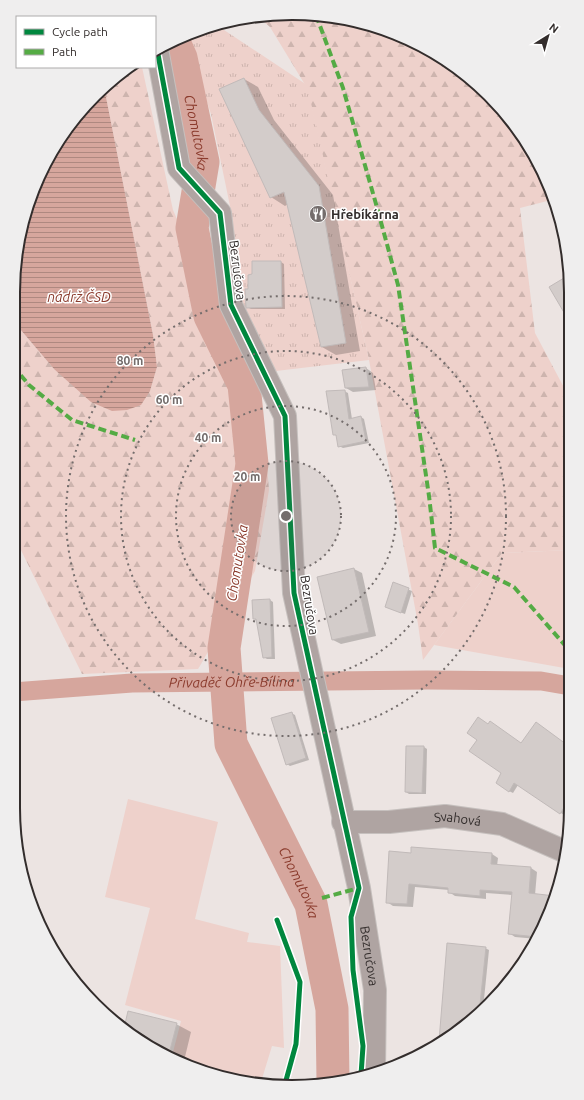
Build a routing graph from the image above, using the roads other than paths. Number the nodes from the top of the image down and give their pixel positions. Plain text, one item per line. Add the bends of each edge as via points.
1 (158, 55) edge
2 (343, 822) junction
3 (561, 850) edge
4 (374, 1067) edge

1 - 2 street, Bezručova via 179,168 220,213 230,305 285,416 294,593
2 - 3 street, Svahová via 389,822 446,816 502,824
2 - 4 street, Bezručova via 359,888 375,990

